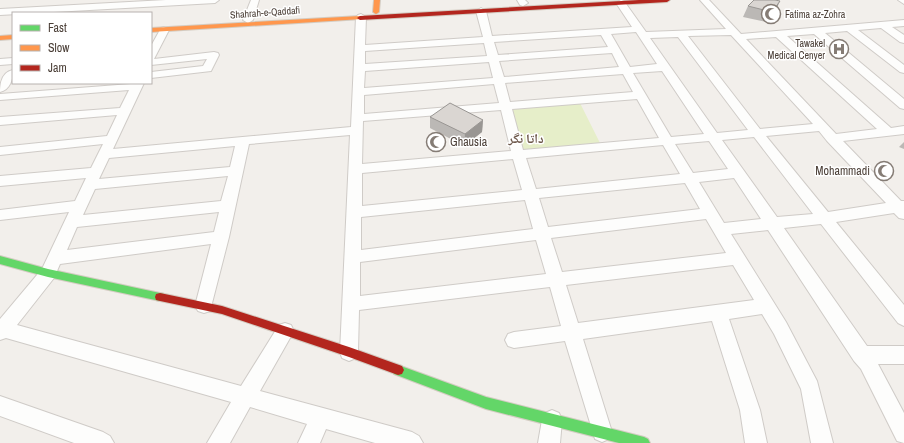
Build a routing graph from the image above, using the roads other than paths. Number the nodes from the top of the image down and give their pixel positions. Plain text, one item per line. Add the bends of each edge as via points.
1 (53, 0) edge
2 (215, 0) edge
3 (254, 0) edge
4 (377, 0) edge
5 (578, 0) edge
6 (667, 0) edge
7 (704, 0) edge
8 (522, 2) edge
9 (621, 3) junction
10 (0, 6) edge
11 (481, 11) junction
12 (0, 12) edge
13 (376, 12) junction
14 (361, 17) junction
15 (248, 20) junction
16 (904, 23) edge
17 (152, 25) edge
18 (883, 25) junction
19 (850, 28) junction
20 (152, 30) edge
21 (164, 30) junction
22 (604, 31) junction
23 (817, 31) junction
24 (12, 32) edge
25 (641, 32) junction
26 (681, 34) junction
27 (737, 34) junction
28 (779, 34) junction
29 (0, 37) edge
30 (12, 37) edge
31 (488, 38) junction
32 (904, 40) edge
33 (360, 48) junction
34 (615, 50) junction
35 (152, 54) edge
36 (493, 59) junction
37 (12, 61) edge
38 (0, 62) edge
39 (152, 62) edge
40 (665, 67) junction
41 (360, 68) junction
42 (626, 70) junction
43 (904, 70) edge
44 (12, 73) edge
45 (0, 74) edge
46 (12, 74) edge
47 (152, 75) edge
48 (498, 80) junction
49 (138, 84) edge
50 (0, 89) edge
51 (359, 92) junction
52 (640, 95) junction
53 (0, 96) edge
54 (904, 105) edge
55 (505, 106) junction
56 (125, 110) junction
57 (0, 121) edge
58 (358, 124) junction
59 (823, 127) junction
60 (904, 130) edge
61 (888, 132) junction
62 (757, 133) junction
63 (713, 137) junction
64 (832, 138) junction
65 (112, 139) junction
66 (243, 141) junction
67 (666, 141) junction
68 (0, 151) edge
69 (104, 154) junction
70 (518, 154) junction
71 (357, 169) junction
72 (236, 172) junction
73 (738, 173) junction
74 (689, 178) junction
75 (93, 179) junction
76 (0, 181) edge
77 (530, 194) junction
78 (80, 206) junction
79 (228, 206) junction
80 (901, 209) edge
81 (355, 212) junction
82 (710, 214) junction
83 (0, 215) edge
84 (825, 218) junction
85 (73, 222) junction
86 (772, 223) junction
87 (720, 229) junction
88 (542, 234) junction
89 (220, 237) junction
90 (353, 257) junction
91 (56, 258) junction
92 (737, 258) junction
93 (0, 260) edge
94 (48, 273) junction
95 (556, 280) junction
96 (351, 304) junction
97 (204, 306) junction
98 (766, 306) junction
99 (718, 312) junction
100 (904, 318) edge
101 (1, 330) edge
102 (285, 331) junction
103 (572, 332) junction
104 (514, 340) dead end
105 (349, 352) junction
106 (862, 355) junction
107 (904, 355) edge
108 (245, 397) junction
109 (0, 406) edge
110 (320, 418) junction
111 (552, 420) junction
112 (602, 432) junction
113 (904, 434) edge
114 (391, 440) edge
115 (103, 443) edge
116 (218, 443) edge
117 (309, 443) edge
118 (412, 443) edge
119 (549, 443) edge
120 (644, 443) edge
121 (756, 443) edge
122 (822, 443) edge

1 - 10 street via 4,2
2 - 12 street
3 - 15 street
4 - 13 main road
5 - 8 main road, Shahrah-e-Qaddafi
6 - 9 main road, Shahrah-e-Qaddafi
7 - 27 street
8 - 13 main road, Shahrah-e-Qaddafi
9 - 11 main road, Shahrah-e-Qaddafi
9 - 25 street
11 - 14 main road, Shahrah-e-Qaddafi
11 - 31 street
13 - 15 main road, Shahrah-e-Qaddafi
14 - 21 main road, Shahrah-e-Qaddafi
14 - 33 street
15 - 17 main road, Shahrah-e-Qaddafi
16 - 18 street
18 - 19 street
18 - 32 street
19 - 23 street
19 - 43 street
20 - 21 main road, Shahrah-e-Qaddafi
21 - 35 street
22 - 25 street
22 - 31 street
22 - 34 street
23 - 28 street
23 - 54 street
24 - 29 main road
25 - 26 street
25 - 40 street
26 - 27 street
26 - 62 street
27 - 28 street
27 - 59 street
28 - 61 street
29 - 30 main road
31 - 33 street
31 - 36 street
33 - 41 street
34 - 36 street
34 - 42 street
36 - 41 street
36 - 48 street
37 - 38 street
39 - 47 street via 214,55 207,70
40 - 42 street
40 - 63 street
41 - 51 street
42 - 48 street
42 - 52 street
44 - 45 street
46 - 50 street
48 - 51 street
48 - 55 street
49 - 53 street
49 - 56 street
51 - 58 street
52 - 55 street
52 - 67 street
55 - 58 street
55 - 70 street
56 - 57 street
56 - 65 street
58 - 66 street
58 - 71 street
59 - 62 street
59 - 64 street
60 - 61 street
61 - 64 street
62 - 63 street
62 - 84 street
63 - 67 street
63 - 73 street
64 - 80 street
65 - 68 street
65 - 69 street
66 - 69 street
66 - 72 street
67 - 70 street
67 - 74 street
69 - 75 street
70 - 71 street
70 - 77 street
71 - 81 street
72 - 75 street
72 - 79 street
73 - 74 street
73 - 86 street
74 - 77 street
74 - 82 street
75 - 76 street
75 - 78 street
77 - 81 street
77 - 88 street
78 - 83 street
78 - 85 street
79 - 85 street
79 - 89 street
80 - 84 street
81 - 90 street
82 - 87 street
82 - 88 street
84 - 86 street
84 - 100 street
85 - 91 street
86 - 87 street
86 - 106 street
87 - 92 street
88 - 90 street
88 - 95 street
89 - 91 street
89 - 97 street
90 - 96 street
91 - 94 street
92 - 95 street
92 - 98 street
93 - 94 main road
94 - 97 main road
94 - 101 street
95 - 96 street
95 - 103 street
96 - 105 street
97 - 102 main road
98 - 99 street
98 - 122 street via 810,388
99 - 103 street
99 - 121 street via 750,410
101 - 108 street
102 - 105 main road
102 - 108 street
103 - 104 street
103 - 112 street
105 - 111 main road via 486,404
106 - 107 street
106 - 113 street
108 - 110 street
108 - 116 street
109 - 115 street
110 - 114 street
110 - 117 street
111 - 112 main road
111 - 119 street
112 - 120 main road
114 - 118 street

